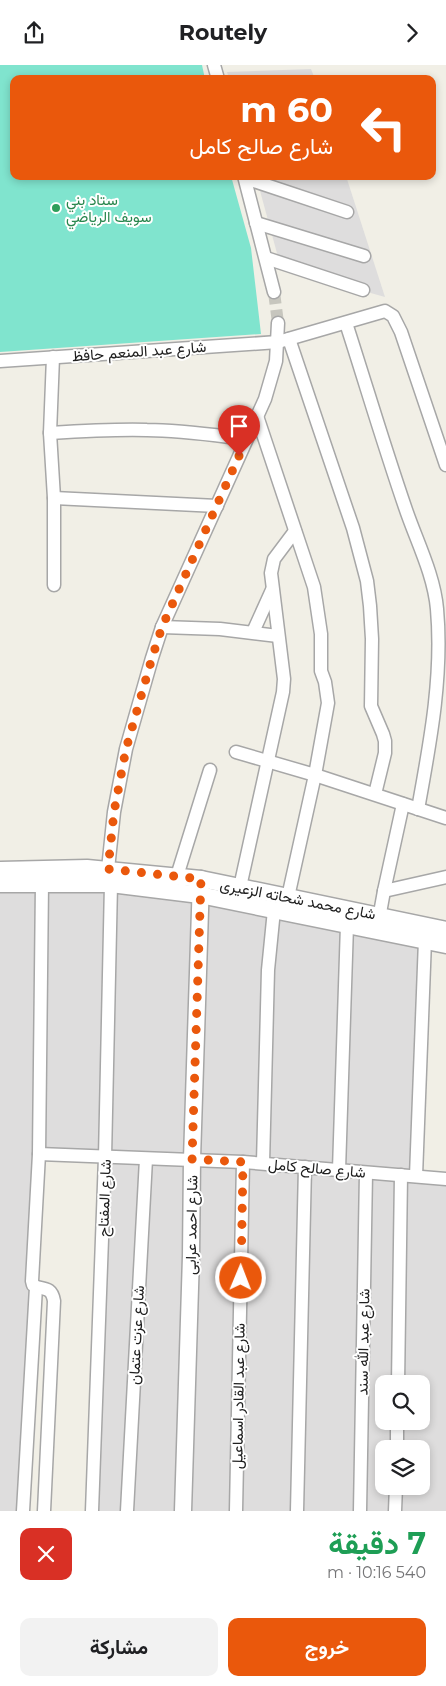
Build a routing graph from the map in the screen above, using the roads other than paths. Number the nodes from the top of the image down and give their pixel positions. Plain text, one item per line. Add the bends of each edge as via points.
1 (245, 180) edge
2 (253, 180) edge
3 (347, 212) dead end
4 (256, 223) junction
5 (364, 256) dead end
6 (266, 258) junction
7 (363, 290) dead end
8 (274, 292) tunnel mouth
9 (278, 323) tunnel mouth
10 (346, 323) junction
11 (283, 340) junction
12 (53, 357) junction
13 (0, 361) edge
14 (257, 416) junction
15 (50, 433) junction
16 (246, 439) junction
17 (446, 465) edge
18 (54, 498) junction
19 (217, 506) junction
20 (295, 531) junction
21 (54, 585) dead end
22 (272, 590) junction
23 (162, 627) junction
24 (253, 633) junction
25 (278, 636) junction
26 (236, 752) dead end
27 (268, 761) junction
28 (210, 770) dead end
29 (315, 775) junction
30 (375, 794) junction
31 (403, 804) junction
32 (418, 809) junction
33 (446, 818) edge
34 (0, 870) edge
35 (22, 876) junction
36 (177, 876) junction
37 (110, 877) junction
38 (446, 877) edge
39 (46, 878) junction
40 (0, 884) edge
41 (200, 887) junction
42 (240, 887) junction
43 (384, 891) junction
44 (288, 897) junction
45 (274, 911) junction
46 (379, 915) junction
47 (347, 925) junction
48 (446, 930) edge
49 (378, 932) junction
50 (425, 940) junction
51 (446, 945) edge
52 (39, 1155) junction
53 (105, 1157) junction
54 (146, 1159) junction
55 (192, 1159) junction
56 (243, 1162) junction
57 (264, 1163) junction
58 (305, 1167) junction
59 (339, 1170) junction
60 (366, 1173) junction
61 (401, 1175) junction
62 (416, 1176) junction
63 (446, 1179) edge
64 (36, 1287) junction
65 (398, 1375) edge
66 (396, 1495) edge
67 (22, 1511) edge
68 (44, 1511) edge
69 (92, 1511) edge
70 (127, 1511) edge
71 (183, 1511) edge
72 (236, 1511) edge
73 (296, 1511) edge
74 (360, 1511) edge
75 (396, 1511) edge

1 - 4 street
2 - 3 street
4 - 5 street
4 - 6 street
6 - 7 street
6 - 8 street
9 - 11 street
10 - 11 street, شارع عبد المنعم حافظ
10 - 17 street, شارع عبد المنعم حافظ via 380,312 393,316 401,331
10 - 32 street via 390,463 424,557 437,607 434,721
11 - 12 street, شارع عبد المنعم حافظ
11 - 14 street, شارع المفتاح
11 - 30 street via 353,528 367,581 372,639 371,706 385,741
12 - 13 street, شارع عبد المنعم حافظ
12 - 15 street
14 - 16 street, شارع المفتاح
14 - 20 street
15 - 16 street via 148,429
15 - 18 street
16 - 19 street, شارع المفتاح
18 - 19 street
18 - 21 street
19 - 23 street, شارع المفتاح
20 - 22 street via 274,559 270,573
20 - 29 street via 314,587 321,634 322,671 328,695
22 - 24 street
22 - 25 street
23 - 24 street
23 - 37 street, شارع المفتاح via 126,749 114,812
24 - 25 street
25 - 27 street via 283,692
26 - 27 street
27 - 29 street
27 - 42 street
28 - 36 street
29 - 30 street
29 - 44 street
30 - 31 street
31 - 32 street
31 - 43 street
32 - 33 street
34 - 35 street, شارع محمد شحاته الزعيرى
35 - 39 street, شارع محمد شحاته الزعيرى
35 - 40 street, شارع محمد شحاته الزعيرى
36 - 37 street, شارع محمد شحاته الزعيرى
36 - 41 street, شارع محمد شحاته الزعيرى
37 - 39 street, شارع محمد شحاته الزعيرى
37 - 41 street, شارع محمد شحاته الزعيرى
37 - 53 street, شارع المفتاح
38 - 43 street
39 - 52 street
41 - 42 street, شارع محمد شحاته الزعيرى
41 - 45 street, شارع محمد شحاته الزعيرى
41 - 55 street, شارع احمد عرابى
42 - 44 street, شارع محمد شحاته الزعيرى
43 - 46 street
44 - 46 street, شارع محمد شحاته الزعيرى
45 - 47 street, شارع محمد شحاته الزعيرى
45 - 57 street via 268,970
46 - 48 street, شارع محمد شحاته الزعيرى
46 - 49 street
47 - 49 street, شارع محمد شحاته الزعيرى
47 - 59 street
49 - 50 street, شارع محمد شحاته الزعيرى
50 - 51 street, شارع محمد شحاته الزعيرى
50 - 62 street
52 - 53 street, شارع صالح كامل
52 - 64 street via 32,1281
53 - 54 street, شارع صالح كامل
53 - 69 street, شارع المفتاح
54 - 55 street, شارع صالح كامل
54 - 70 street, شارع عزت عتمان
55 - 56 street, شارع صالح كامل
55 - 71 street, شارع احمد عرابى
56 - 57 street, شارع صالح كامل
56 - 72 street, شارع عبد القادر اسماعيل
57 - 58 street, شارع صالح كامل
58 - 59 street, شارع صالح كامل
58 - 73 street
59 - 60 street, شارع صالح كامل
60 - 61 street, شارع صالح كامل
60 - 74 street, شارع عبد الله سند
61 - 62 street, شارع صالح كامل
61 - 65 street
62 - 63 street, شارع صالح كامل
64 - 67 street
64 - 68 street via 52,1292 54,1301
66 - 75 street

